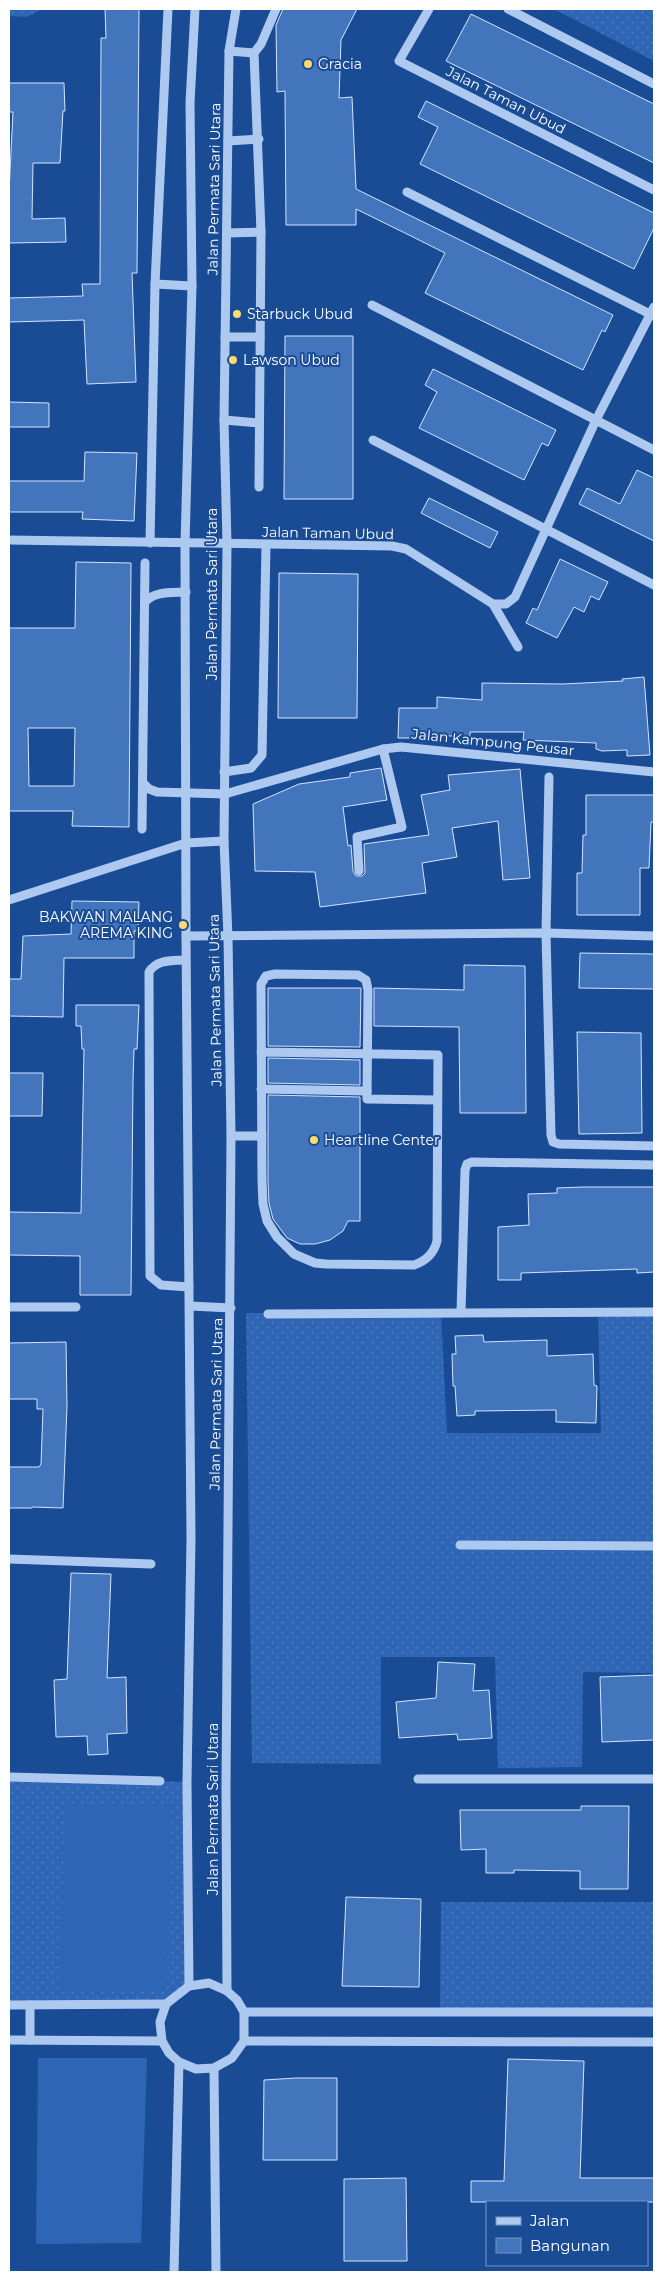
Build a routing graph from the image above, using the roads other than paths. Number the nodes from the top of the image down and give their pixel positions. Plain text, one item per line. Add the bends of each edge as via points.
1 (168, 9) edge
2 (195, 9) edge
3 (236, 9) edge
4 (276, 9) edge
5 (430, 9) edge
6 (508, 9) edge
7 (229, 51) junction
8 (254, 54) junction
9 (654, 84) edge
10 (259, 140) junction
11 (228, 141) junction
12 (654, 190) edge
13 (407, 192) dead end
14 (261, 232) junction
15 (227, 233) junction
16 (155, 284) junction
17 (192, 286) junction
18 (372, 305) dead end
19 (653, 312) edge
20 (225, 336) junction
21 (260, 337) junction
22 (224, 420) junction
23 (596, 420) junction
24 (258, 423) junction
25 (373, 440) dead end
26 (654, 450) edge
27 (259, 487) dead end
28 (546, 529) junction
29 (9, 540) edge
30 (150, 543) junction
31 (185, 544) junction
32 (227, 544) junction
33 (266, 545) junction
34 (146, 563) dead end
35 (654, 585) edge
36 (186, 592) junction
37 (145, 602) junction
38 (493, 604) junction
39 (518, 647) dead end
40 (383, 750) junction
41 (224, 772) junction
42 (654, 772) edge
43 (549, 777) dead end
44 (143, 783) junction
45 (186, 793) junction
46 (224, 794) junction
47 (142, 829) dead end
48 (224, 841) junction
49 (186, 843) junction
50 (359, 871) dead end
51 (9, 900) edge
52 (546, 933) junction
53 (186, 936) junction
54 (654, 936) edge
55 (228, 937) junction
56 (186, 960) junction
57 (262, 1052) junction
58 (367, 1055) junction
59 (261, 1089) junction
60 (368, 1090) junction
61 (437, 1100) junction
62 (231, 1136) junction
63 (262, 1136) junction
64 (654, 1146) edge
65 (654, 1165) edge
66 (189, 1287) junction
67 (190, 1306) junction
68 (9, 1307) edge
69 (76, 1307) dead end
70 (231, 1308) junction
71 (654, 1312) edge
72 (461, 1313) junction
73 (268, 1314) dead end
74 (460, 1544) dead end
75 (654, 1546) edge
76 (9, 1559) edge
77 (151, 1564) dead end
78 (9, 1777) edge
79 (418, 1779) dead end
80 (654, 1779) edge
81 (160, 1782) dead end
82 (189, 1986) junction
83 (227, 1991) junction
84 (166, 2004) junction
85 (9, 2005) edge
86 (30, 2005) junction
87 (244, 2012) junction
88 (654, 2012) edge
89 (9, 2040) edge
90 (30, 2040) junction
91 (162, 2041) junction
92 (244, 2041) junction
93 (654, 2042) edge
94 (179, 2062) junction
95 (214, 2068) junction
96 (174, 2272) edge
97 (216, 2272) edge

1 - 16 street
2 - 17 street, Jalan Permata Sari Utara via 190,103
3 - 7 street, Jalan Permata Sari Utara
4 - 8 street
5 - 12 street, Jalan Taman Ubud via 399,61
6 - 9 street
7 - 8 street
7 - 11 street, Jalan Permata Sari Utara
8 - 10 street
10 - 11 street
10 - 14 street
11 - 15 street, Jalan Permata Sari Utara
13 - 19 street
14 - 15 street
14 - 21 street
15 - 20 street, Jalan Permata Sari Utara
16 - 17 street
16 - 30 street
17 - 31 street, Jalan Permata Sari Utara
18 - 23 street
19 - 23 street
20 - 21 street
20 - 22 street, Jalan Permata Sari Utara
21 - 24 street
22 - 24 street
22 - 32 street, Jalan Permata Sari Utara
23 - 26 street
23 - 28 street
24 - 27 street
25 - 28 street
28 - 35 street
28 - 38 street via 515,597 506,604
29 - 30 street, Jalan Taman Ubud
30 - 31 street, Jalan Taman Ubud
31 - 32 street, Jalan Taman Ubud
31 - 36 street, Jalan Permata Sari Utara
32 - 33 street, Jalan Taman Ubud
32 - 41 street, Jalan Permata Sari Utara
33 - 38 street, Jalan Taman Ubud via 392,546 406,549
33 - 41 street via 262,755 251,768
34 - 37 street
36 - 37 street via 158,594
36 - 45 street, Jalan Permata Sari Utara
37 - 44 street
38 - 39 street
40 - 42 street, Jalan Kampung Peusar via 416,747
40 - 46 street, Jalan Kampung Peusar
40 - 50 street via 402,827 358,837
41 - 46 street, Jalan Permata Sari Utara
43 - 52 street
44 - 45 street, Jalan Kampung Peusar via 157,792
44 - 47 street
45 - 46 street, Jalan Kampung Peusar
45 - 49 street, Jalan Permata Sari Utara
46 - 48 street, Jalan Permata Sari Utara
48 - 49 street
48 - 55 street, Jalan Permata Sari Utara
49 - 51 street
49 - 53 street, Jalan Permata Sari Utara
52 - 54 street
52 - 55 street
52 - 64 street via 550,1135 553,1142
53 - 55 street
53 - 56 street, Jalan Permata Sari Utara
55 - 62 street, Jalan Permata Sari Utara
56 - 66 street, Jalan Permata Sari Utara
56 - 66 street via 159,962 148,972 150,1276 161,1285
57 - 58 street
57 - 58 street via 261,984 266,976 358,975 366,980 368,990
57 - 59 street
58 - 60 street
58 - 61 street via 438,1055
59 - 60 street
59 - 63 street
60 - 61 street via 368,1099
61 - 63 street via 437,1241 431,1254 414,1266 314,1263 285,1247 264,1212
62 - 63 street
62 - 70 street, Jalan Permata Sari Utara
65 - 72 street via 467,1164
66 - 67 street, Jalan Permata Sari Utara
67 - 70 street
67 - 82 street, Jalan Permata Sari Utara
68 - 69 street
70 - 83 street, Jalan Permata Sari Utara
71 - 72 street
72 - 73 street
74 - 75 street
76 - 77 street
78 - 81 street
79 - 80 street
82 - 83 street via 209,1983
82 - 84 street
83 - 87 street
84 - 86 street
84 - 91 street via 160,2022
85 - 86 street
86 - 90 street
87 - 88 street
87 - 92 street
89 - 90 street
90 - 91 street
91 - 94 street
92 - 93 street
92 - 95 street via 232,2058
94 - 95 street via 196,2069
94 - 96 street
95 - 97 street

